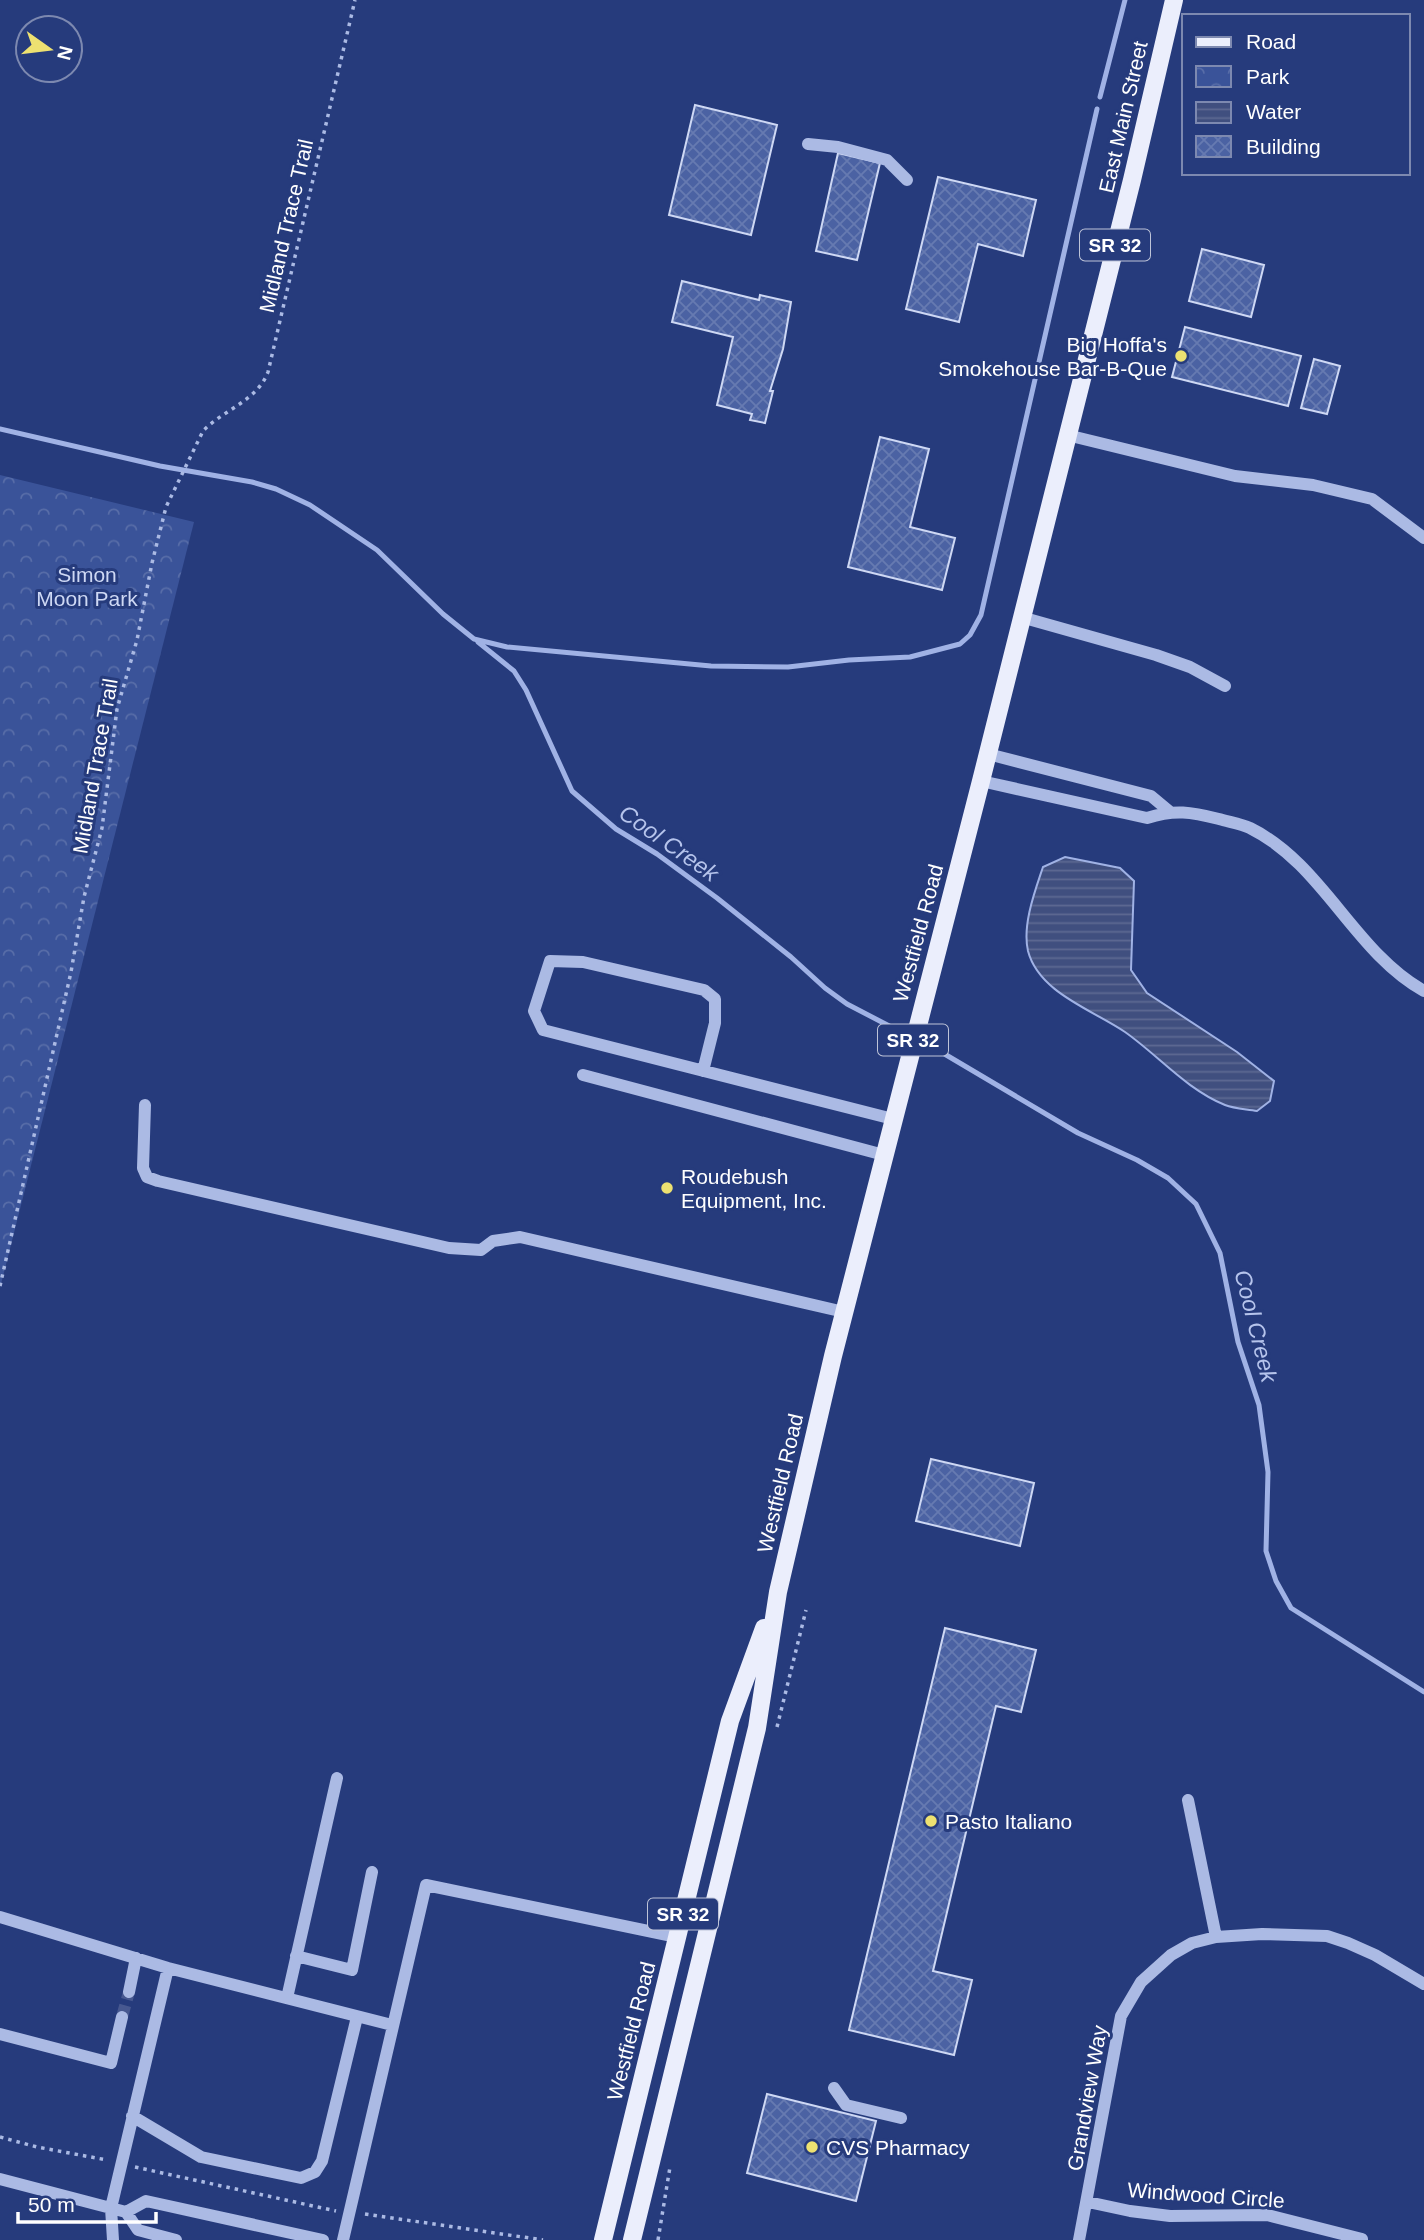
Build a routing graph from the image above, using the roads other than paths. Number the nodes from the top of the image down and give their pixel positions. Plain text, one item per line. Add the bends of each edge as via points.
1 (1174, 0) edge
2 (808, 144) dead end
3 (906, 180) dead end
4 (1067, 435) junction
5 (1054, 489) joint
6 (1424, 538) edge
7 (1021, 617) junction
8 (1225, 687) dead end
9 (988, 754) junction
10 (981, 781) junction
11 (1170, 811) junction
12 (1424, 991) edge
13 (703, 1071) junction
14 (583, 1075) dead end
15 (145, 1105) dead end
16 (893, 1119) junction
17 (884, 1155) junction
18 (844, 1312) junction
19 (778, 1592) junction
20 (337, 1777) dead end
21 (1188, 1800) dead end
22 (373, 1872) dead end
23 (0, 1917) edge
24 (677, 1937) junction
25 (1216, 1937) junction
26 (296, 1956) junction
27 (136, 1958) junction
28 (168, 1968) junction
29 (1424, 1984) edge
30 (129, 1992) tunnel mouth
31 (287, 1998) junction
32 (122, 2017) tunnel mouth
33 (357, 2017) junction
34 (393, 2025) junction
35 (0, 2034) edge
36 (834, 2088) dead end
37 (132, 2116) junction
38 (901, 2118) dead end
39 (0, 2179) edge
40 (1088, 2202) junction
41 (111, 2208) junction
42 (126, 2212) junction
43 (1362, 2239) edge
44 (113, 2240) edge
45 (176, 2240) edge
46 (323, 2240) edge
47 (343, 2240) edge
48 (603, 2240) edge
49 (632, 2240) edge
50 (1079, 2240) edge

1 - 4 main road, East Main Street / SR 32
2 - 3 street via 887,160
4 - 5 main road, East Main Street / SR 32
4 - 6 street via 1235,476 1312,485 1372,499
5 - 7 main road, Westfield Road / SR 32
7 - 8 street via 1156,655
7 - 9 main road, Westfield Road / SR 32
9 - 10 main road, Westfield Road / SR 32
9 - 11 street via 1151,796
10 - 11 street via 1147,818
10 - 16 main road, Westfield Road / SR 32
11 - 12 street via 1248,827 1269,839 1300,866 1390,967
13 - 13 street via 543,1030 534,1011 550,961 583,962 704,990 715,999 715,1023
13 - 16 street
14 - 17 street
15 - 18 street via 143,1168 147,1177 158,1181 449,1248 481,1250 493,1241 520,1237
16 - 17 main road, Westfield Road / SR 32
17 - 18 main road, Westfield Road / SR 32
18 - 19 main road, Westfield Road / SR 32
19 - 24 main road, Westfield Road / SR 32 via 730,1721
19 - 49 main road, Westfield Road / SR 32 via 757,1728
20 - 26 street
21 - 25 street
22 - 26 street via 352,1970
23 - 27 street
24 - 34 street via 426,1885
24 - 48 main road, Westfield Road / SR 32
25 - 29 street, Grandview Way via 1327,1936 1375,1955
25 - 40 street, Grandview Way via 1171,1955 1141,1982 1126,2007
26 - 31 street
27 - 28 street
27 - 30 street
28 - 31 street
28 - 37 street
31 - 33 street
32 - 35 street via 111,2063
33 - 34 street
33 - 37 street via 322,2161 314,2172 301,2178 201,2157
34 - 47 street
36 - 38 street via 846,2105
37 - 41 street
39 - 41 street
40 - 43 street, Windwood Circle via 1160,2216 1267,2215
40 - 50 street, Grandview Way
41 - 42 street
41 - 44 street
42 - 45 street via 138,2230
42 - 46 street via 146,2201

